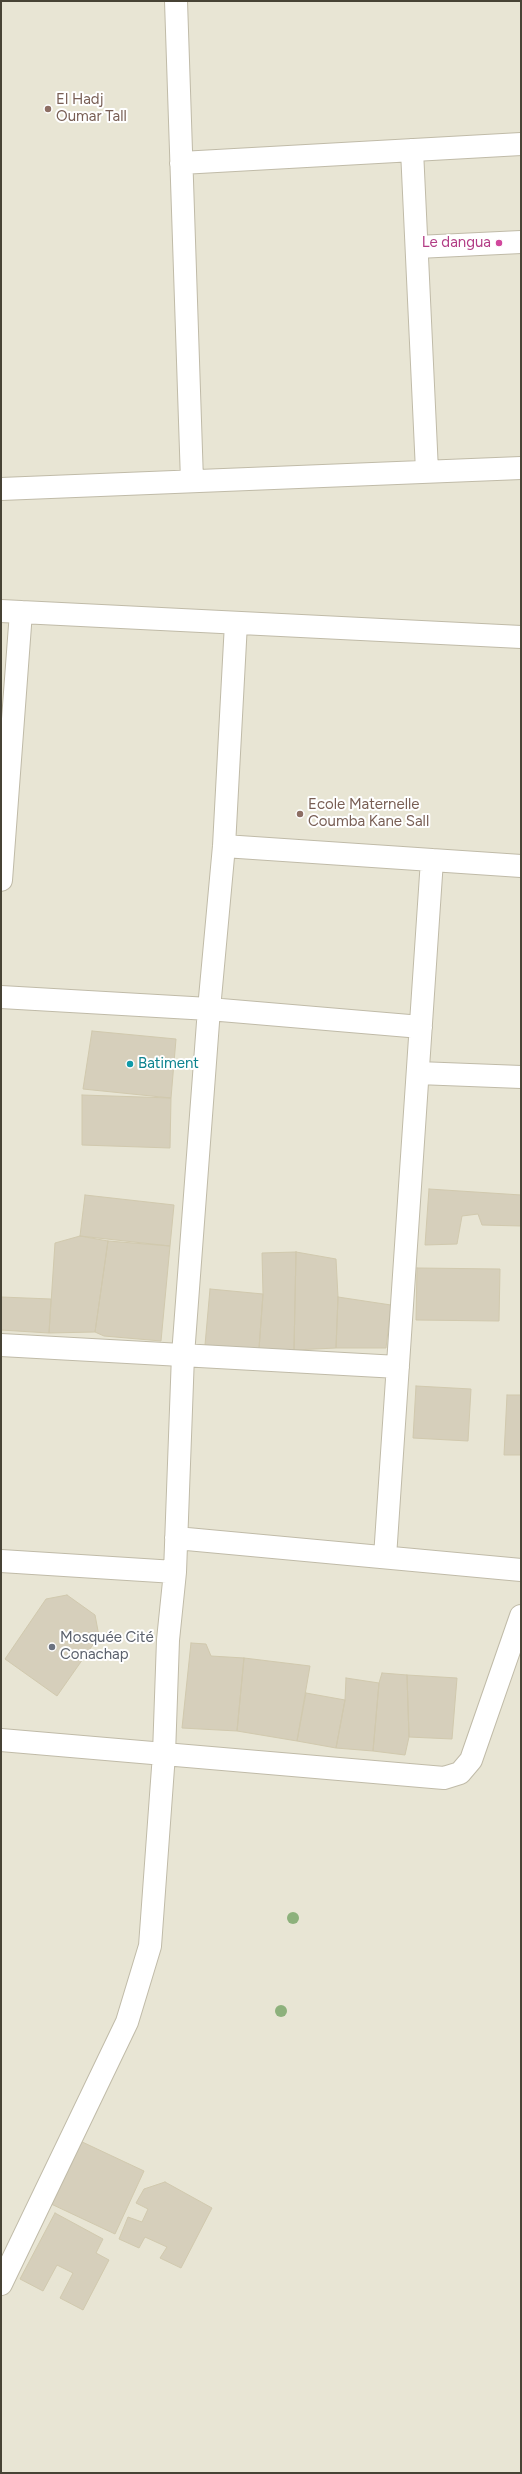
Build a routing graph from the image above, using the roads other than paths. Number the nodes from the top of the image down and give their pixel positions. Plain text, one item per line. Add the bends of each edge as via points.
1 (176, 1) edge
2 (521, 144) edge
3 (412, 150) junction
4 (181, 163) junction
5 (521, 242) edge
6 (417, 247) junction
7 (521, 468) edge
8 (427, 471) junction
9 (192, 481) junction
10 (1, 489) edge
11 (11, 612) edge
12 (236, 623) junction
13 (521, 637) edge
14 (3, 839) edge
15 (224, 846) junction
16 (432, 860) junction
17 (521, 866) edge
18 (1, 880) edge
19 (1, 997) edge
20 (209, 1009) junction
21 (421, 1027) junction
22 (418, 1073) junction
23 (521, 1078) edge
24 (1, 1345) edge
25 (183, 1355) junction
26 (398, 1367) junction
27 (176, 1538) junction
28 (385, 1557) junction
29 (1, 1561) edge
30 (521, 1570) edge
31 (175, 1572) junction
32 (521, 1616) edge
33 (1, 1740) edge
34 (164, 1754) junction
35 (1, 2284) edge

1 - 4 street
2 - 3 street
3 - 4 street
3 - 6 street
4 - 9 street
5 - 6 street
6 - 8 street
7 - 8 street
8 - 9 street
9 - 10 street
11 - 12 street
11 - 14 street
12 - 13 street
12 - 15 street
14 - 18 street
15 - 16 street
15 - 20 street
16 - 17 street
16 - 21 street
19 - 20 street
20 - 21 street
20 - 25 street
21 - 22 street
22 - 23 street
22 - 26 street
24 - 25 street
25 - 26 street
25 - 27 street
26 - 28 street
27 - 28 street
27 - 31 street
28 - 30 street
29 - 31 street
31 - 34 street via 168,1640
32 - 34 street via 471,1760 460,1773 444,1778
33 - 34 street
34 - 35 street via 150,1946 129,2015

